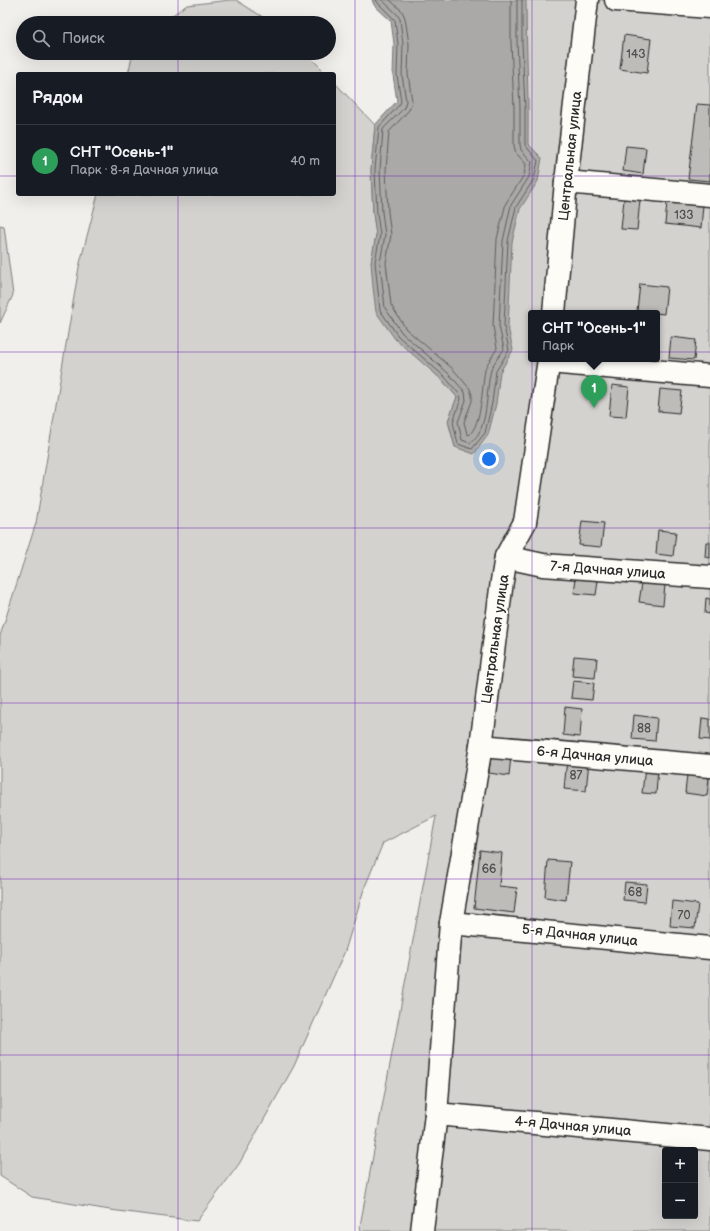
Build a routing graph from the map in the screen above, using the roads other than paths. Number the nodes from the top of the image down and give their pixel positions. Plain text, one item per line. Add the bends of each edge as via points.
1 (587, 0) edge
2 (616, 0) edge
3 (710, 7) edge
4 (566, 182) junction
5 (710, 195) edge
6 (554, 310) edge
7 (549, 362) edge
8 (569, 362) edge
9 (710, 376) edge
10 (506, 557) junction
11 (710, 578) edge
12 (481, 746) junction
13 (710, 766) edge
14 (451, 923) junction
15 (710, 948) edge
16 (436, 1114) junction
17 (710, 1139) edge
18 (422, 1231) edge

1 - 4 street, Центральная улица
2 - 3 street
4 - 5 street
4 - 6 street, Центральная улица
7 - 10 street, Центральная улица via 525,522
8 - 9 street
10 - 11 street, 7-я Дачная улица via 542,566
10 - 12 street, Центральная улица
12 - 13 street, 6-я Дачная улица
12 - 14 street, Центральная улица
14 - 15 street, 5-я Дачная улица
14 - 16 street, Центральная улица
16 - 17 street, 4-я Дачная улица
16 - 18 street, Центральная улица

